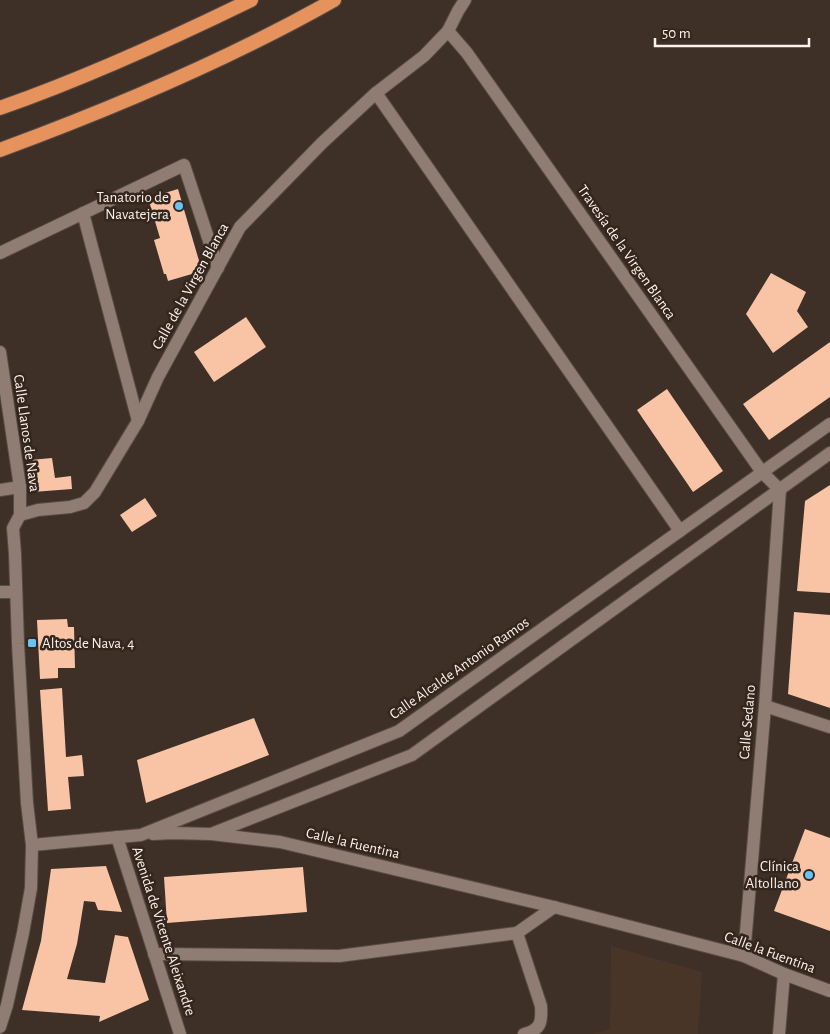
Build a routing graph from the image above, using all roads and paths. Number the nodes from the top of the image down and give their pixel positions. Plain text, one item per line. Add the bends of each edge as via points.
1 (251, 0) edge
2 (334, 0) edge
3 (465, 0) edge
4 (448, 31) junction
5 (376, 92) junction
6 (0, 108) edge
7 (0, 150) edge
8 (83, 213) junction
9 (0, 253) edge
10 (218, 268) junction
11 (0, 352) edge
12 (5, 421) edge
13 (138, 421) junction
14 (830, 424) edge
15 (830, 453) edge
16 (762, 472) junction
17 (20, 487) junction
18 (0, 490) edge
19 (780, 490) junction
20 (20, 515) junction
21 (680, 530) junction
22 (0, 592) edge
23 (16, 592) junction
24 (765, 706) junction
25 (830, 727) edge
26 (211, 834) junction
27 (141, 835) junction
28 (117, 837) junction
29 (32, 845) junction
30 (554, 907) junction
31 (517, 933) junction
32 (154, 954) junction
33 (744, 956) junction
34 (784, 974) junction
35 (830, 991) edge
36 (0, 1027) edge
37 (180, 1034) edge
38 (524, 1034) edge
39 (779, 1034) edge

1 - 6 highway via 147,49
2 - 7 highway via 269,35 162,85
3 - 4 street, Calle de la Virgen Blanca
4 - 5 street, Calle de la Virgen Blanca via 424,56
4 - 16 street, Travesía de la Virgen Blanca via 467,53
5 - 10 street, Calle de la Virgen Blanca via 240,227
5 - 21 street
8 - 9 street
8 - 10 street via 184,165
8 - 13 street
10 - 13 street, Calle de la Virgen Blanca via 158,377
11 - 12 street, Calle Llanos de Nava
12 - 17 street, Calle Llanos de Nava
13 - 20 street, Calle de la Virgen Blanca via 95,492 84,503
14 - 16 street, Calle Alcalde Antonio Ramos
15 - 19 street
16 - 19 street, Travesía de la Virgen Blanca
16 - 21 street, Calle Alcalde Antonio Ramos
17 - 18 street
17 - 20 street, Calle Llanos de Nava
19 - 24 street, Calle Sedano
19 - 26 street via 412,755
20 - 23 street, Calle Llanos de Nava via 13,528
21 - 27 street, Calle Alcalde Antonio Ramos via 399,732
22 - 23 street
23 - 29 street, Calle Llanos de Nava
24 - 25 street
24 - 33 street, Calle Sedano
26 - 27 street, Calle la Fuentina
26 - 30 street, Calle la Fuentina via 280,842
27 - 28 street, Calle Alcalde Antonio Ramos
28 - 29 street, Calle Alcalde Antonio Ramos
28 - 32 street, Avenida de Vicente Aleixandre
29 - 36 street, Calle Llanos de Nava via 30,897
30 - 31 street
30 - 33 street, Calle la Fuentina
31 - 32 street via 339,956
31 - 38 street via 542,1018 538,1027
32 - 37 street, Avenida de Vicente Aleixandre
33 - 34 street, Calle la Fuentina
34 - 35 street, Calle la Fuentina
34 - 39 street

